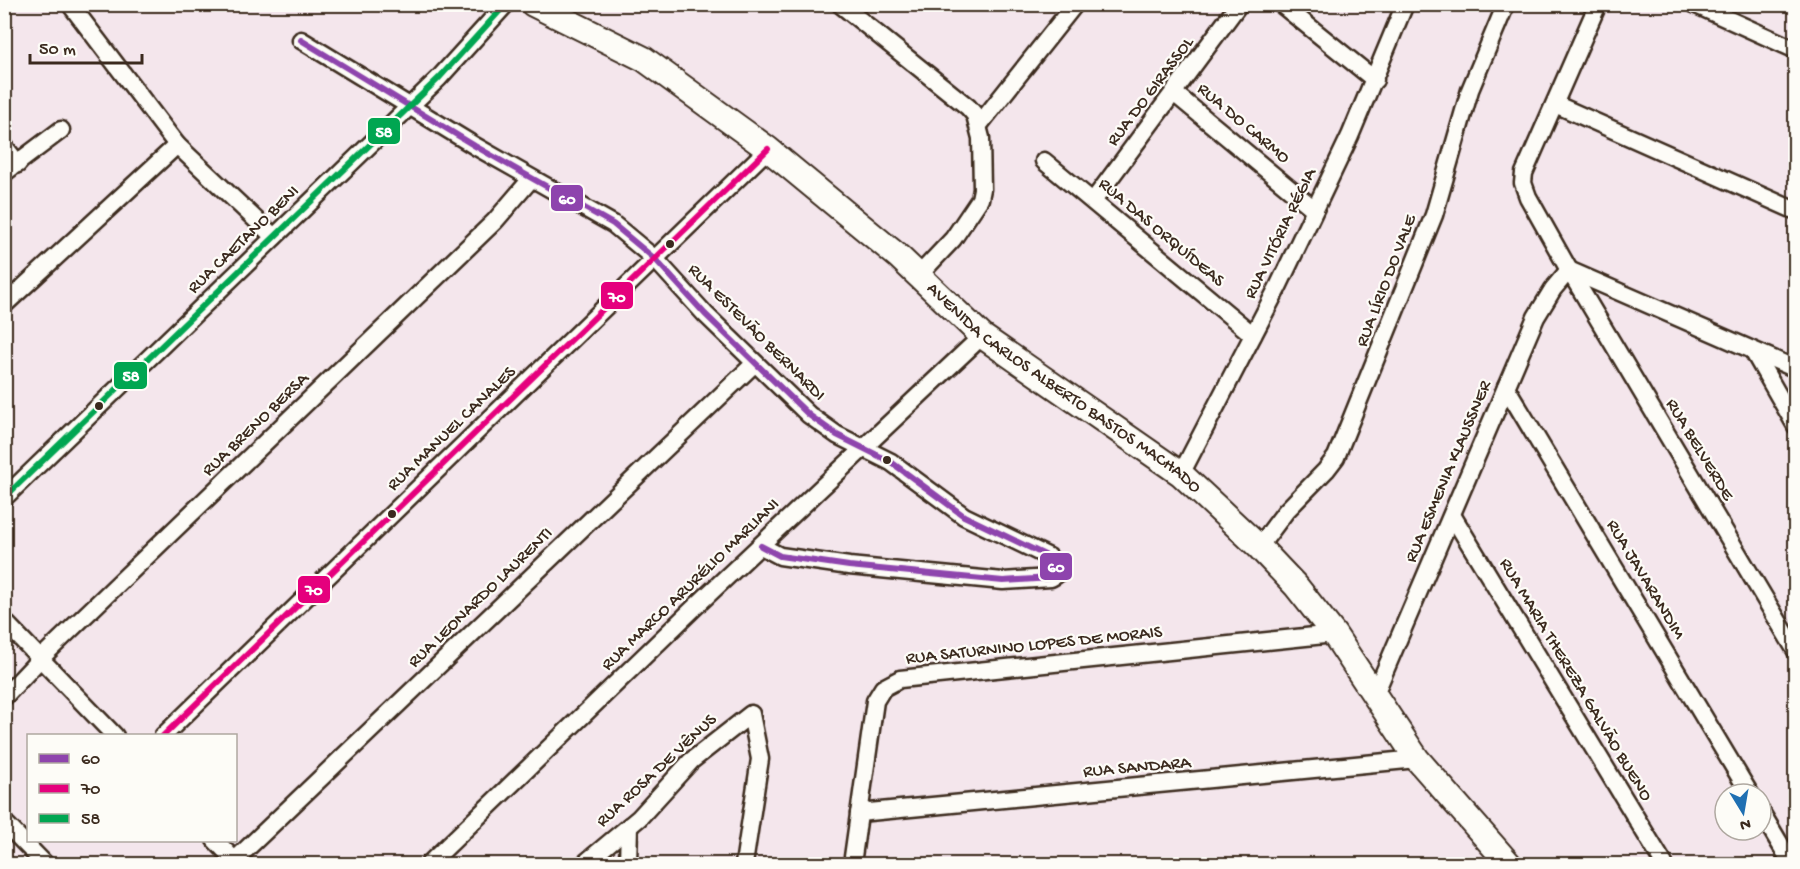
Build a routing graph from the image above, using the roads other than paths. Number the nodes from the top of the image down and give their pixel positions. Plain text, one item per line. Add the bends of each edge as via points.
1 (70, 4) edge
2 (506, 4) edge
3 (533, 4) edge
4 (840, 4) edge
5 (1075, 4) edge
6 (1239, 4) edge
7 (1281, 4) edge
8 (1405, 4) edge
9 (1506, 4) edge
10 (1598, 4) edge
11 (1694, 4) edge
12 (301, 40) dead end
13 (1796, 50) edge
14 (1375, 80) junction
15 (1174, 93) junction
16 (1555, 104) junction
17 (408, 106) junction
18 (979, 125) junction
19 (62, 130) dead end
20 (177, 145) junction
21 (4, 146) edge
22 (768, 149) junction
23 (1044, 161) dead end
24 (11, 169) edge
25 (531, 179) junction
26 (1093, 201) junction
27 (1314, 209) junction
28 (1796, 211) edge
29 (274, 237) junction
30 (655, 259) junction
31 (1569, 270) junction
32 (919, 275) junction
33 (4, 305) edge
34 (1253, 335) junction
35 (982, 336) junction
36 (1753, 351) junction
37 (755, 363) junction
38 (1796, 369) edge
39 (1506, 387) junction
40 (1796, 426) edge
41 (862, 448) junction
42 (1181, 474) junction
43 (4, 498) edge
44 (1452, 515) junction
45 (761, 546) junction
46 (1259, 547) junction
47 (4, 621) edge
48 (1334, 634) junction
49 (1796, 651) edge
50 (40, 659) junction
51 (1375, 694) junction
52 (4, 697) edge
53 (114, 734) edge
54 (164, 734) edge
55 (1417, 759) junction
56 (1743, 782) edge
57 (859, 813) junction
58 (4, 822) edge
59 (629, 826) junction
60 (1773, 832) edge
61 (217, 842) edge
62 (236, 862) edge
63 (45, 864) edge
64 (429, 864) edge
65 (584, 864) edge
66 (628, 864) edge
67 (744, 864) edge
68 (852, 864) edge
69 (1509, 864) edge
70 (1664, 864) edge
71 (1792, 864) edge

1 - 20 street
2 - 17 street, RUA CAETANO BENI
3 - 22 street, AVENIDA CARLOS ALBERTO BASTOS MACHADO via 644,59
4 - 18 street via 968,107
5 - 18 street
6 - 15 street, RUA DO GIRASSOL
7 - 14 street
8 - 14 street, RUA VITÓRIA RÉGIA
9 - 46 street, RUA LÍRIO DO VALE via 1470,90 1434,215 1336,457
10 - 16 street, RUA BELVERDE
11 - 13 street
12 - 17 street, RUA ESTEVÃO BERNARDI
14 - 27 street, RUA VITÓRIA RÉGIA
15 - 26 street, RUA DO GIRASSOL
15 - 27 street, RUA DO CARMO
16 - 28 street
16 - 31 street, RUA BELVERDE via 1523,183
17 - 25 street, RUA ESTEVÃO BERNARDI
17 - 29 street, RUA CAETANO BENI
18 - 32 street via 983,171 980,199 953,239
19 - 24 street
20 - 29 street
20 - 33 street
21 - 24 street
22 - 30 street, RUA MANUEL CANALES
22 - 32 street, AVENIDA CARLOS ALBERTO BASTOS MACHADO
23 - 26 street, RUA DAS ORQUÍDEAS
25 - 30 street, RUA ESTEVÃO BERNARDI via 613,224
25 - 50 street, RUA BRENO BERSA via 495,221
26 - 34 street, RUA DAS ORQUÍDEAS
27 - 34 street, RUA VITÓRIA RÉGIA
29 - 43 street, RUA CAETANO BENI
30 - 37 street, RUA ESTEVÃO BERNARDI
30 - 54 street, RUA MANUEL CANALES
31 - 36 street
31 - 39 street, RUA ESMENIA KLAUSSNER via 1536,317
31 - 49 street, RUA BELVERDE
32 - 35 street, AVENIDA CARLOS ALBERTO BASTOS MACHADO
34 - 42 street, RUA VITÓRIA RÉGIA
35 - 41 street, RUA MARCO ARURÉLIO MARLIANI
35 - 42 street, AVENIDA CARLOS ALBERTO BASTOS MACHADO
36 - 38 street
36 - 40 street
37 - 41 street, RUA ESTEVÃO BERNARDI via 809,415
37 - 62 street, RUA LEONARDO LAURENTI
39 - 44 street, RUA ESMENIA KLAUSSNER
39 - 56 street, RUA JAVARANDIM
41 - 45 street, RUA MARCO ARURÉLIO MARLIANI
41 - 45 street, RUA ESTEVÃO BERNARDI via 891,462 964,516 1049,557 1056,563 1056,574 1020,582 980,579 780,556
42 - 46 street, AVENIDA CARLOS ALBERTO BASTOS MACHADO
44 - 51 street, RUA ESMENIA KLAUSSNER
44 - 70 street, RUA MARIA THEREZA GALVÃO BUENO
45 - 64 street, RUA MARCO ARURÉLIO MARLIANI
46 - 48 street, AVENIDA CARLOS ALBERTO BASTOS MACHADO
47 - 50 street
48 - 51 street, AVENIDA CARLOS ALBERTO BASTOS MACHADO
48 - 57 street, RUA SATURNINO LOPES DE MORAIS via 900,679 883,688 875,701
50 - 52 street, RUA BRENO BERSA
50 - 53 street
51 - 55 street, AVENIDA CARLOS ALBERTO BASTOS MACHADO
55 - 57 street, RUA SANDARA
55 - 69 street, AVENIDA CARLOS ALBERTO BASTOS MACHADO
57 - 68 street, RUA SATURNINO LOPES DE MORAIS
58 - 63 street
59 - 65 street, RUA ROSA DE VÊNUS
59 - 66 street
59 - 67 street, RUA ROSA DE VÊNUS via 691,761 751,714 760,759
60 - 71 street
61 - 62 street

